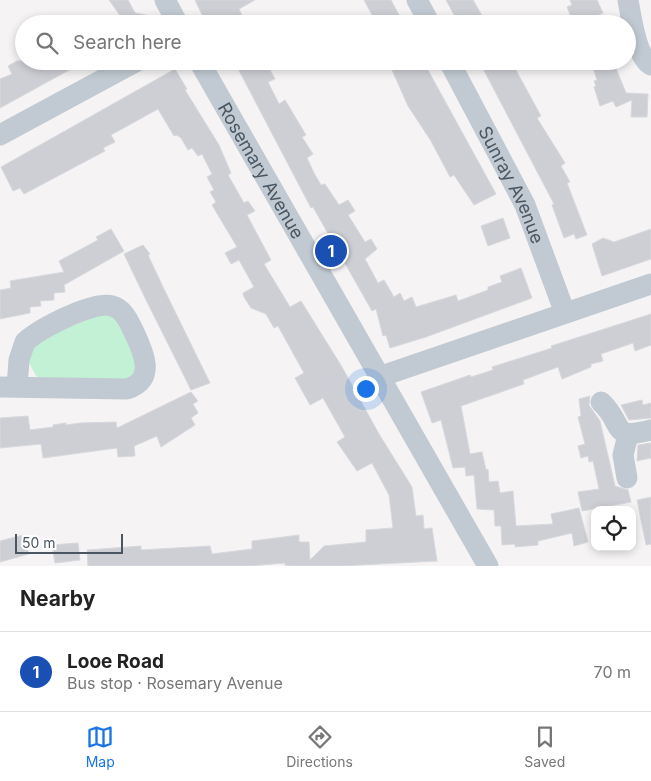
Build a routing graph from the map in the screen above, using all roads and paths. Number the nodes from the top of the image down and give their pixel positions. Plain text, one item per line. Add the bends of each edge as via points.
1 (165, 0) edge
2 (417, 0) edge
3 (628, 0) edge
4 (173, 15) edge
5 (425, 15) edge
6 (632, 15) edge
7 (636, 34) edge
8 (651, 65) edge
9 (120, 70) edge
10 (204, 70) edge
11 (454, 70) edge
12 (0, 135) edge
13 (651, 284) edge
14 (565, 313) junction
15 (379, 377) junction
16 (8, 387) edge
17 (601, 402) dead end
18 (651, 430) edge
19 (628, 435) junction
20 (627, 478) dead end
21 (488, 566) edge

1 - 4 street
2 - 5 street
3 - 6 street
7 - 8 street via 644,60
9 - 12 street
10 - 15 street, Rosemary Avenue
11 - 14 street, Sunray Avenue via 524,205
13 - 14 street
14 - 15 street
15 - 21 street, Rosemary Avenue
16 - 16 street via 25,342 80,312 100,305 122,311 145,356 143,378 127,389
17 - 19 street via 612,413 621,432
18 - 19 street
19 - 20 street via 623,455

